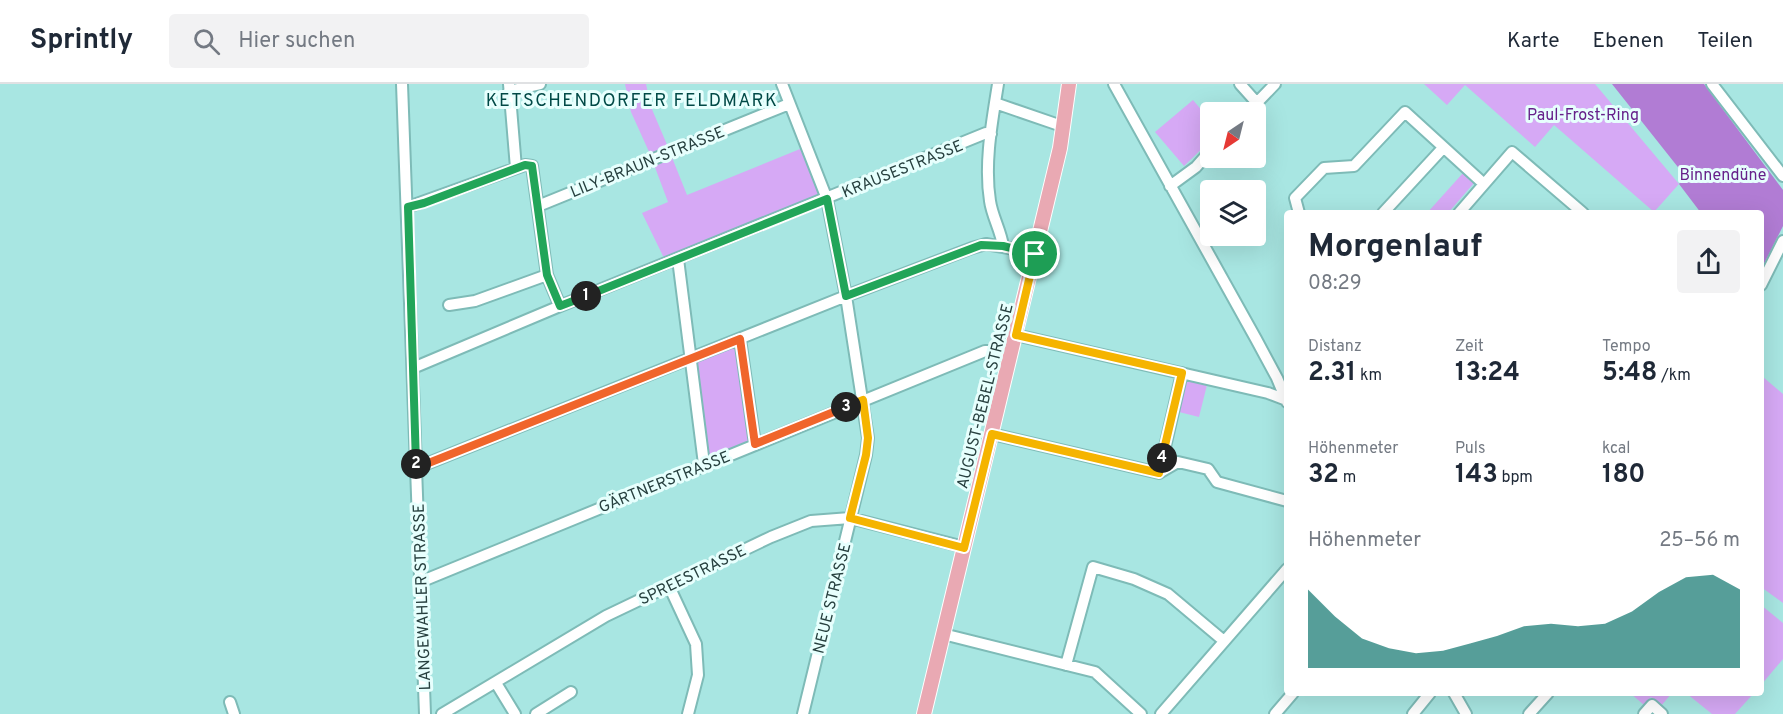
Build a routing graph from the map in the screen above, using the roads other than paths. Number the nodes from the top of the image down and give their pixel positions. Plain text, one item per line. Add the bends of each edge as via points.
1 (402, 84) edge
2 (540, 84) edge
3 (782, 84) edge
4 (998, 84) edge
5 (1069, 84) edge
6 (1114, 84) edge
7 (1240, 84) edge
8 (1275, 84) edge
9 (1712, 84) edge
10 (509, 88) edge
11 (1256, 102) edge
12 (1258, 102) edge
13 (995, 103) junction
14 (789, 104) junction
15 (1064, 124) junction
16 (991, 134) junction
17 (1443, 147) junction
18 (1200, 162) edge
19 (516, 168) junction
20 (1783, 176) edge
21 (1484, 184) junction
22 (1170, 186) junction
23 (827, 199) junction
24 (538, 206) junction
25 (408, 207) junction
26 (1298, 210) edge
27 (1386, 210) edge
28 (1462, 210) edge
29 (1580, 210) edge
30 (1783, 241) edge
31 (1003, 246) junction
32 (1035, 254) junction
33 (678, 259) junction
34 (547, 275) junction
35 (1764, 279) edge
36 (846, 296) junction
37 (449, 305) dead end
38 (560, 306) junction
39 (1016, 335) junction
40 (740, 339) junction
41 (1011, 355) junction
42 (691, 358) junction
43 (413, 368) junction
44 (1182, 373) junction
45 (1284, 396) edge
46 (863, 400) junction
47 (1284, 400) edge
48 (992, 434) junction
49 (755, 444) junction
50 (704, 464) junction
51 (416, 468) junction
52 (1159, 473) junction
53 (1284, 500) edge
54 (850, 518) junction
55 (964, 548) junction
56 (1284, 572) edge
57 (420, 582) junction
58 (669, 586) junction
59 (943, 634) junction
60 (1224, 641) junction
61 (1066, 665) junction
62 (496, 684) junction
63 (572, 692) dead end
64 (1290, 696) edge
65 (1428, 696) edge
66 (1456, 696) edge
67 (1545, 696) edge
68 (230, 702) dead end
69 (234, 714) edge
70 (425, 714) edge
71 (442, 714) edge
72 (514, 714) edge
73 (536, 714) edge
74 (688, 714) edge
75 (803, 714) edge
76 (924, 714) edge
77 (1141, 714) edge
78 (1161, 714) edge
79 (1275, 714) edge
80 (1413, 714) edge
81 (1466, 714) edge
82 (1529, 714) edge
83 (1644, 714) edge
84 (1662, 714) edge

1 - 25 street, LANGEWAHLER STRASSE
2 - 10 street
3 - 14 street, NEUE STRASSE
4 - 13 street
5 - 15 main road, AUGUST-BEBEL-STRASSE
6 - 22 street
7 - 11 street
8 - 12 street
9 - 20 street
10 - 19 street
13 - 15 street
13 - 16 street
14 - 23 street, NEUE STRASSE
14 - 24 street, LILY-BRAUN-STRASSE
15 - 32 main road, AUGUST-BEBEL-STRASSE
16 - 23 street, KRAUSESTRASSE
16 - 31 street via 990,196
17 - 21 street
17 - 26 street via 1405,112 1354,166 1323,168 1295,198
17 - 27 street
18 - 22 street
19 - 24 street via 532,166
19 - 25 street
21 - 28 street
21 - 29 street via 1512,152
22 - 45 street via 1257,339
23 - 33 street, KRAUSESTRASSE
23 - 36 street, NEUE STRASSE
24 - 34 street
25 - 43 street, LANGEWAHLER STRASSE
30 - 35 street
31 - 32 street
31 - 36 street via 981,245
32 - 39 main road, AUGUST-BEBEL-STRASSE
33 - 38 street, KRAUSESTRASSE
33 - 42 street
34 - 37 street via 475,301
34 - 38 street
36 - 40 street
36 - 46 street, NEUE STRASSE
38 - 43 street, KRAUSESTRASSE
39 - 41 main road, AUGUST-BEBEL-STRASSE
39 - 44 street
40 - 42 street
40 - 49 street
41 - 46 street, GÄRTNERSTRASSE via 984,351
41 - 48 main road, AUGUST-BEBEL-STRASSE
42 - 50 street
42 - 51 street
43 - 51 street, LANGEWAHLER STRASSE
44 - 47 street
44 - 52 street
46 - 49 street, GÄRTNERSTRASSE
46 - 54 street, NEUE STRASSE via 868,438
48 - 52 street
48 - 55 main road, AUGUST-BEBEL-STRASSE
49 - 50 street, GÄRTNERSTRASSE
50 - 57 street, GÄRTNERSTRASSE
51 - 57 street, LANGEWAHLER STRASSE
52 - 53 street via 1178,462 1208,469 1217,482
54 - 55 street, SPREESTRASSE
54 - 58 street, SPREESTRASSE via 811,521
54 - 75 street, NEUE STRASSE
55 - 59 main road, AUGUST-BEBEL-STRASSE
56 - 60 street
57 - 70 street, LANGEWAHLER STRASSE
58 - 62 street, SPREESTRASSE via 606,616
58 - 74 street via 696,644 698,675
59 - 61 street
59 - 76 main road, AUGUST-BEBEL-STRASSE
60 - 61 street via 1168,594 1093,567
60 - 78 street
61 - 77 street via 1095,672
62 - 71 street, SPREESTRASSE
62 - 72 street
63 - 73 street
64 - 79 street
65 - 80 street
66 - 81 street
67 - 82 street
68 - 69 street
83 - 84 street via 1652,705

